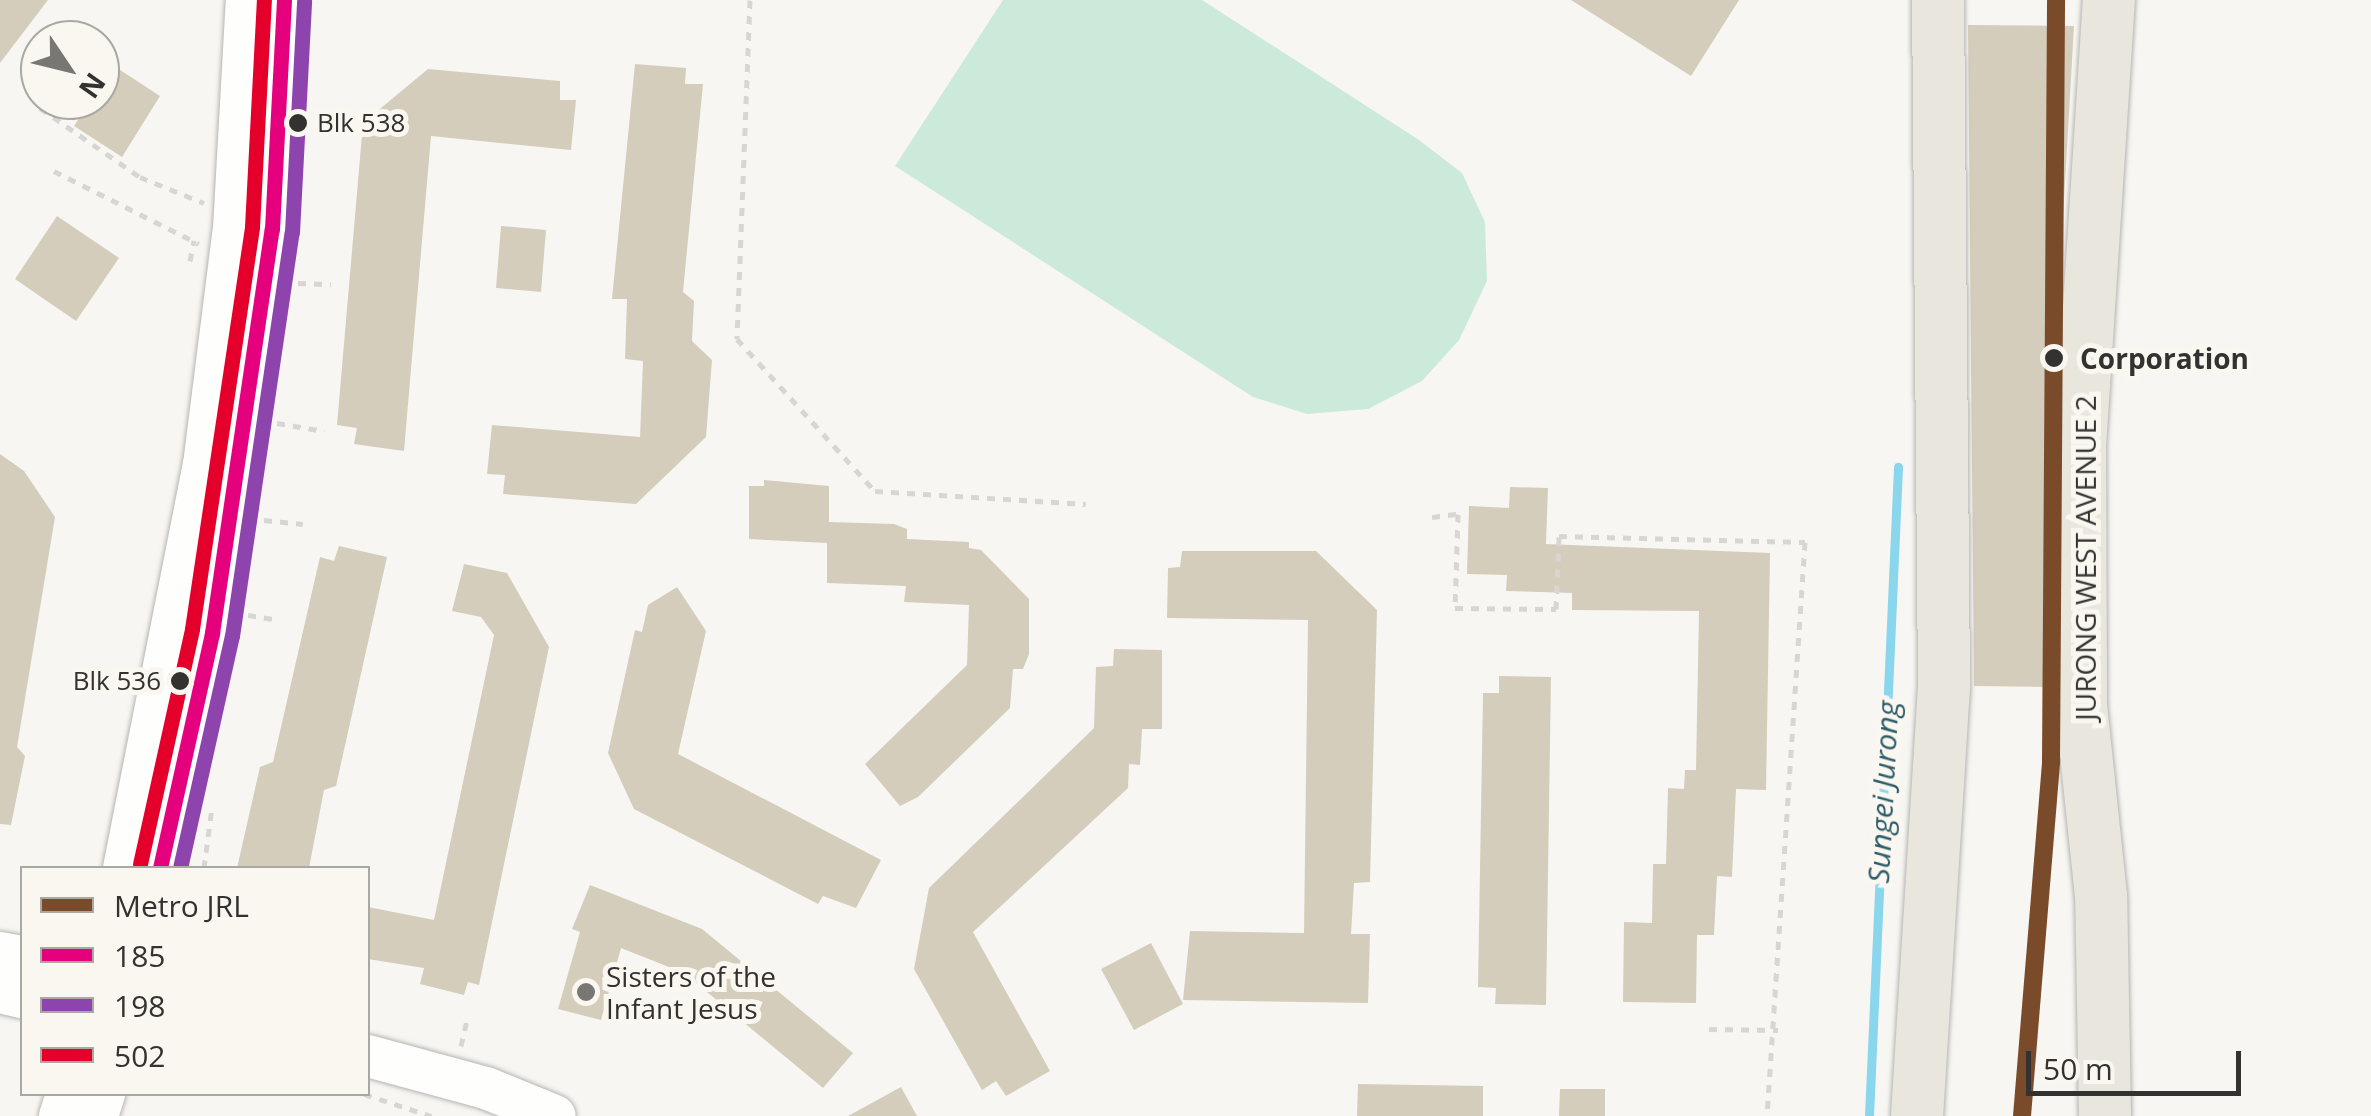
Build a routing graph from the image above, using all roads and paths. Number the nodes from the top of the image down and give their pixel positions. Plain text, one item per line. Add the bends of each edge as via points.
1 (247, 0) edge
2 (284, 0) edge
3 (750, 0) edge
4 (1938, 0) edge
5 (2109, 0) edge
6 (57, 120) edge
7 (54, 171) dead end
8 (220, 234) junction
9 (190, 261) dead end
10 (285, 282) dead end
11 (331, 284) dead end
12 (269, 422) dead end
13 (324, 431) dead end
14 (1086, 504) dead end
15 (1432, 517) dead end
16 (256, 519) dead end
17 (304, 524) dead end
18 (124, 866) edge
19 (160, 866) edge
20 (468, 1019) dead end
21 (1710, 1029) dead end
22 (1778, 1030) junction
23 (370, 1057) edge
24 (458, 1059) dead end
25 (367, 1096) edge
26 (432, 1116) edge
27 (555, 1116) edge
28 (1768, 1116) edge
29 (1917, 1116) edge
30 (2105, 1116) edge

1 - 8 street
2 - 19 street via 272,229 212,633
3 - 14 path via 737,339 875,491
4 - 29 main road via 1944,685
5 - 30 main road, JURONG WEST AVENUE 2 via 2080,448 2081,705 2101,896
6 - 8 path via 140,177 183,197
7 - 8 path
8 - 9 path
8 - 18 street via 204,465
10 - 11 path
12 - 13 path
15 - 22 path via 1458,514 1455,608 1556,608 1559,536 1805,542
16 - 17 path
20 - 24 path
21 - 22 path
22 - 28 path
23 - 27 street
25 - 26 path

